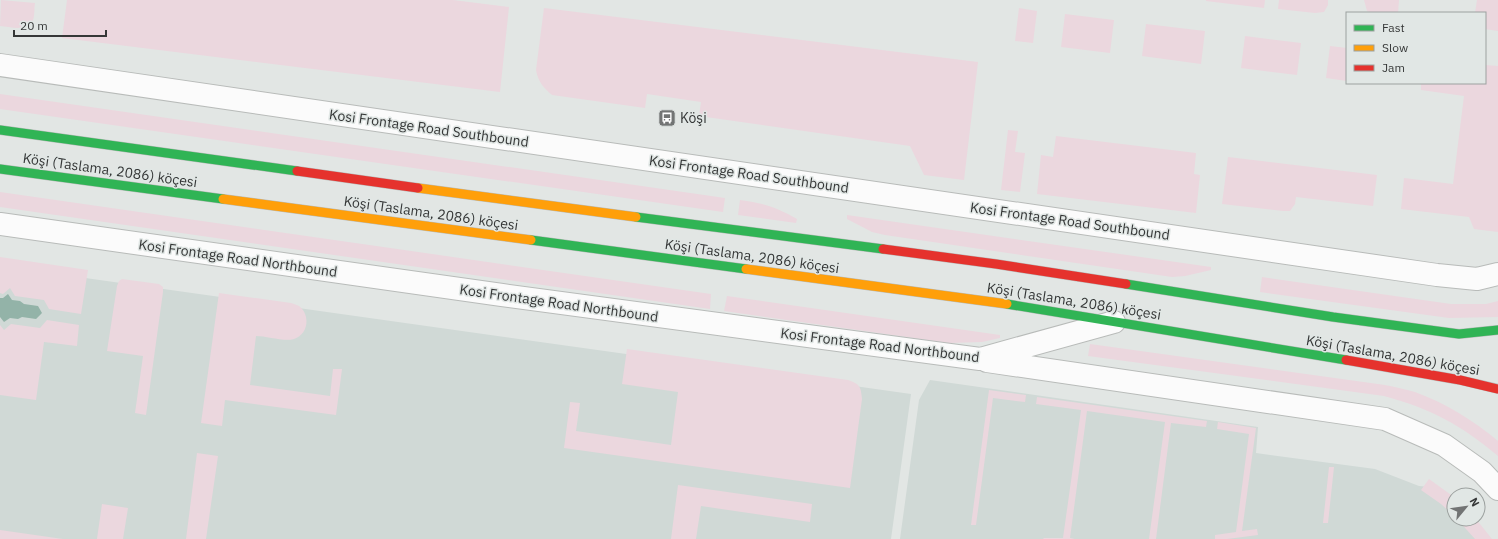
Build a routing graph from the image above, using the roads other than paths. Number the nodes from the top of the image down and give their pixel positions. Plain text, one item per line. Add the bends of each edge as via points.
1 (0, 65) edge
2 (0, 130) edge
3 (0, 170) edge
4 (0, 224) edge
5 (1498, 274) edge
6 (1114, 322) junction
7 (1498, 330) edge
8 (980, 360) junction
9 (1498, 389) edge
10 (1498, 489) edge

1 - 5 street, Kosi Frontage Road Southbound via 1429,274 1477,279
2 - 7 main road, Köşi (Taslama, 2086) köçesi via 509,201 996,264 1333,318 1459,334
3 - 6 main road, Köşi (Taslama, 2086) köçesi via 986,301
4 - 8 street, Kosi Frontage Road Northbound
6 - 8 street, Kosi Frontage Road Northbound
6 - 9 main road, Köşi (Taslama, 2086) köçesi via 1332,357
8 - 10 street via 1385,419 1444,445 1482,472

